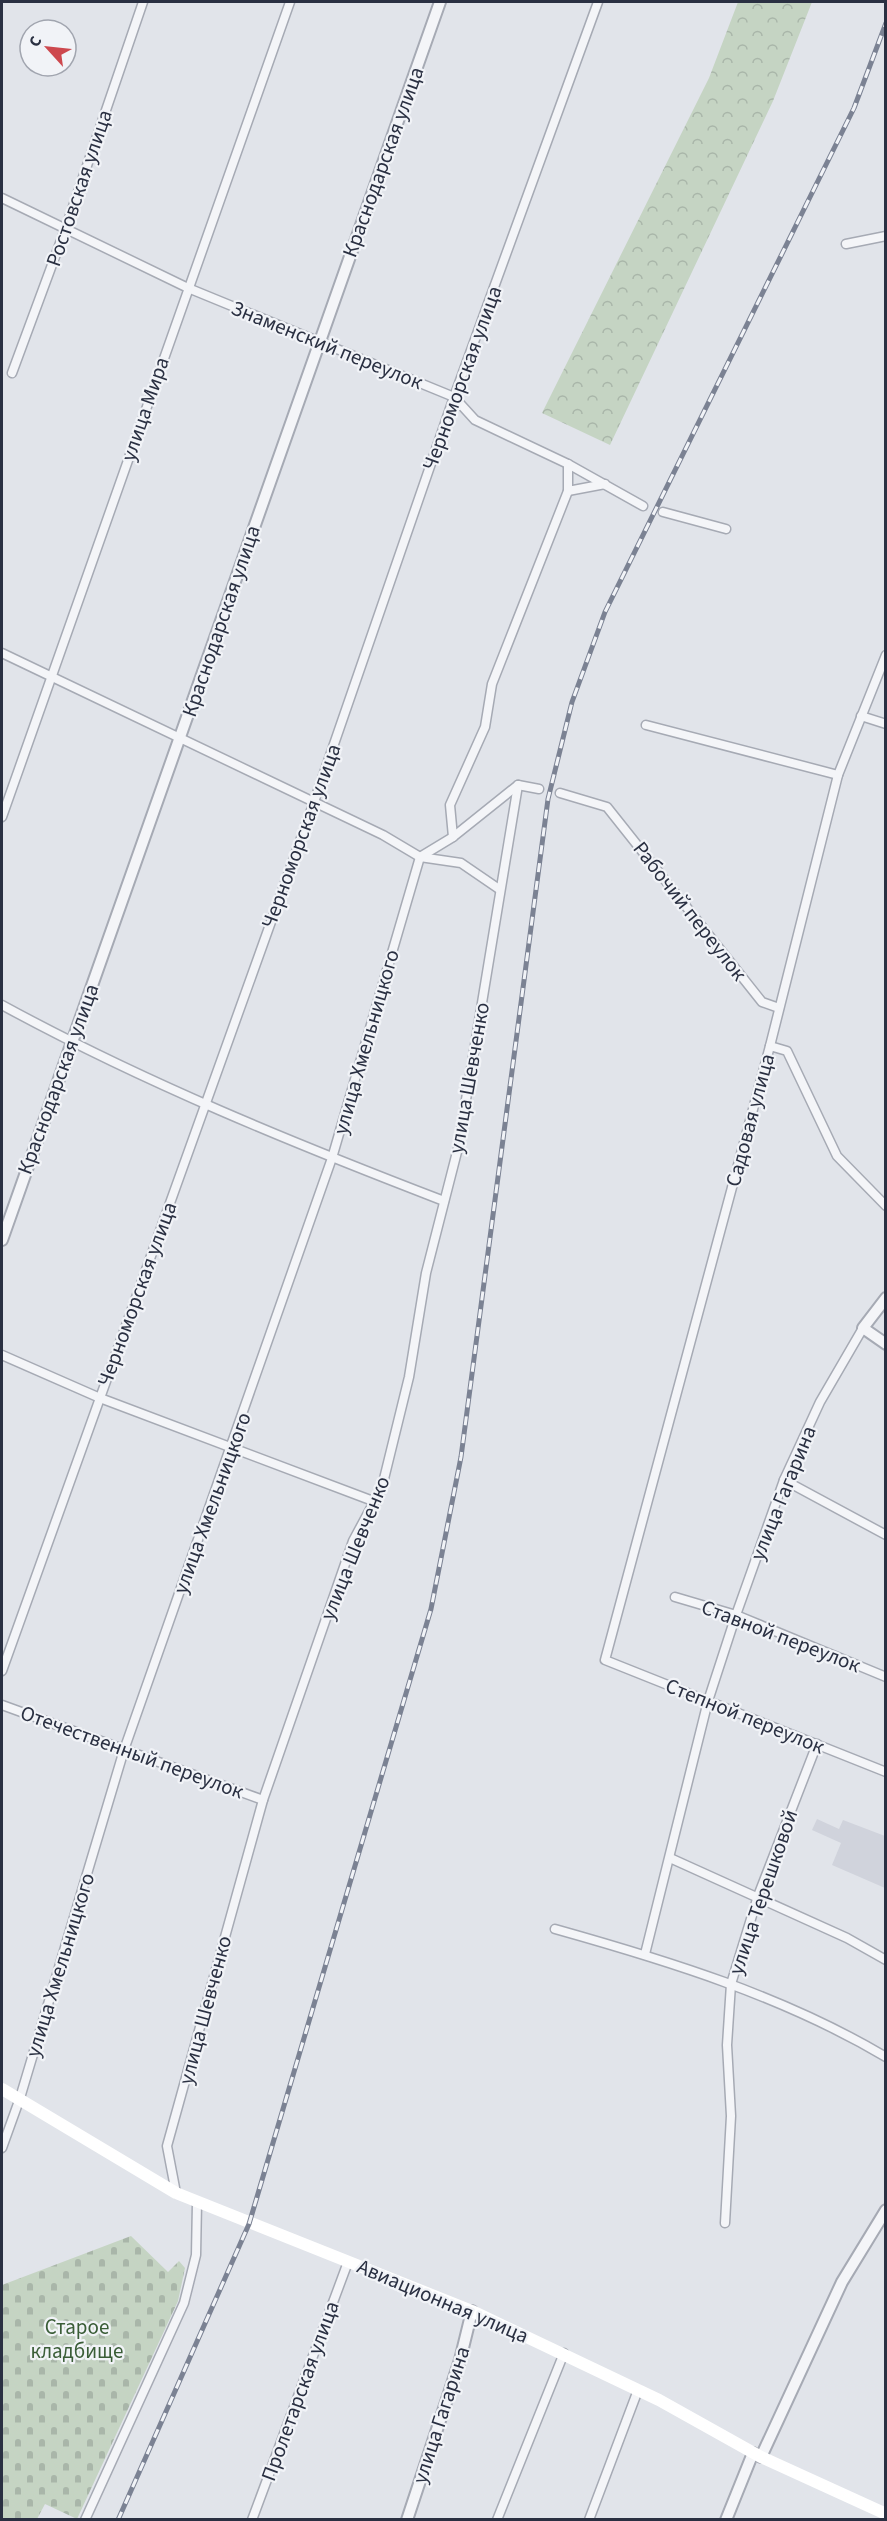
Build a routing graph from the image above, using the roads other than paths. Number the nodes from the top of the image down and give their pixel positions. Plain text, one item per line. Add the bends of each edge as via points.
1 (143, 2) edge
2 (290, 2) edge
3 (440, 2) edge
4 (598, 2) edge
5 (2, 198) edge
6 (66, 227) junction
7 (885, 236) edge
8 (846, 243) dead end
9 (188, 288) junction
10 (319, 342) junction
11 (12, 373) dead end
12 (454, 397) junction
13 (568, 464) junction
14 (606, 484) junction
15 (568, 491) junction
16 (643, 506) dead end
17 (663, 512) dead end
18 (726, 530) dead end
19 (2, 653) edge
20 (885, 655) edge
21 (51, 678) junction
22 (861, 716) junction
23 (885, 724) edge
24 (646, 725) dead end
25 (181, 737) junction
26 (838, 775) junction
27 (518, 785) junction
28 (539, 789) dead end
29 (560, 793) dead end
30 (314, 802) junction
31 (2, 817) edge
32 (453, 837) junction
33 (420, 857) junction
34 (499, 889) junction
35 (2, 1005) edge
36 (779, 1008) junction
37 (71, 1043) junction
38 (770, 1046) junction
39 (205, 1104) junction
40 (332, 1158) junction
41 (444, 1201) junction
42 (885, 1206) edge
43 (2, 1239) edge
44 (885, 1298) edge
45 (864, 1329) junction
46 (885, 1344) edge
47 (2, 1355) edge
48 (100, 1398) junction
49 (233, 1447) junction
50 (784, 1480) junction
51 (372, 1501) junction
52 (885, 1535) edge
53 (675, 1596) dead end
54 (736, 1616) junction
55 (605, 1660) joint
56 (2, 1671) edge
57 (885, 1677) edge
58 (708, 1701) junction
59 (2, 1705) edge
60 (817, 1744) junction
61 (124, 1750) junction
62 (885, 1772) edge
63 (263, 1800) junction
64 (670, 1858) junction
65 (758, 1896) junction
66 (555, 1929) dead end
67 (645, 1954) junction
68 (885, 1960) edge
69 (731, 1984) junction
70 (885, 2057) edge
71 (2, 2089) edge
72 (20, 2098) junction
73 (2, 2148) edge
74 (176, 2193) junction
75 (197, 2203) junction
76 (885, 2210) edge
77 (725, 2223) dead end
78 (348, 2262) junction
79 (472, 2311) junction
80 (564, 2353) junction
81 (638, 2390) junction
82 (757, 2455) junction
83 (885, 2514) edge
84 (85, 2520) edge
85 (252, 2520) edge
86 (407, 2520) edge
87 (497, 2520) edge
88 (589, 2520) edge
89 (726, 2520) edge

1 - 6 street, Ростовская улица
2 - 9 street, улица Мира
3 - 10 street, Краснодарская улица
4 - 12 street, Черноморская улица
5 - 6 street, Знаменский переулок
6 - 9 street, Знаменский переулок
6 - 11 street, Ростовская улица
7 - 8 street
9 - 10 street, Знаменский переулок
9 - 21 street, улица Мира
10 - 12 street, Знаменский переулок
10 - 25 street, Краснодарская улица
12 - 13 street, Знаменский переулок via 476,420
12 - 30 street, Черноморская улица
13 - 14 street, Знаменский переулок
13 - 15 street
14 - 15 street
14 - 16 street, Знаменский переулок
15 - 32 street via 492,684 484,727 450,805
17 - 18 street
19 - 21 street
20 - 22 street, Садовая улица
21 - 25 street
21 - 31 street, улица Мира
22 - 23 street
22 - 26 street, Садовая улица
24 - 26 street
25 - 30 street
25 - 37 street, Краснодарская улица
26 - 36 street, Садовая улица
27 - 28 street
27 - 32 street
27 - 34 street, улица Шевченко
29 - 36 street, Рабочий переулок via 607,807 762,1002
30 - 33 street
30 - 39 street, Черноморская улица
32 - 33 street
33 - 34 street via 461,863
33 - 40 street, улица Хмельницкого
34 - 41 street, улица Шевченко via 458,1148
35 - 37 street
36 - 38 street, Садовая улица
37 - 39 street
37 - 43 street, Краснодарская улица
38 - 42 street via 787,1051 837,1156
38 - 55 street, Садовая улица
39 - 40 street
39 - 48 street, Черноморская улица
40 - 41 street
40 - 49 street, улица Хмельницкого
41 - 51 street, улица Шевченко via 382,1488
44 - 45 street, улица Гагарина
45 - 46 street
45 - 50 street, улица Гагарина via 820,1402
47 - 48 street
48 - 49 street
48 - 56 street, Черноморская улица
49 - 51 street
49 - 61 street, улица Хмельницкого
50 - 52 street
50 - 54 street, улица Гагарина
51 - 63 street, улица Шевченко via 353,1541
53 - 54 street, Ставной переулок
54 - 57 street, Ставной переулок
54 - 58 street, улица Гагарина
55 - 58 street, Степной переулок
58 - 60 street, Степной переулок
58 - 64 street, улица Гагарина
59 - 61 street, Отечественный переулок
60 - 62 street, Степной переулок
60 - 65 street, улица Терешковой
61 - 63 street, Отечественный переулок
61 - 72 street, улица Хмельницкого
63 - 74 street, улица Шевченко via 167,2146
64 - 65 street
64 - 67 street, улица Гагарина
65 - 68 street
65 - 69 street, улица Терешковой
66 - 67 street
67 - 69 street
69 - 70 street via 841,2031
69 - 77 street, улица Терешковой via 727,2044 731,2116
71 - 72 main road, Авиационная улица
72 - 73 street, улица Хмельницкого
72 - 74 main road, Авиационная улица
74 - 75 main road, Авиационная улица
75 - 78 main road, Авиационная улица
75 - 84 street via 196,2255 184,2303
76 - 82 street via 842,2282
78 - 79 main road, Авиационная улица
78 - 85 street, Пролетарская улица
79 - 80 main road, Авиационная улица
79 - 86 street, улица Гагарина via 460,2360
80 - 81 main road, Авиационная улица
80 - 87 street
81 - 82 main road, Авиационная улица
81 - 88 street
82 - 83 main road, Авиационная улица
82 - 89 street

